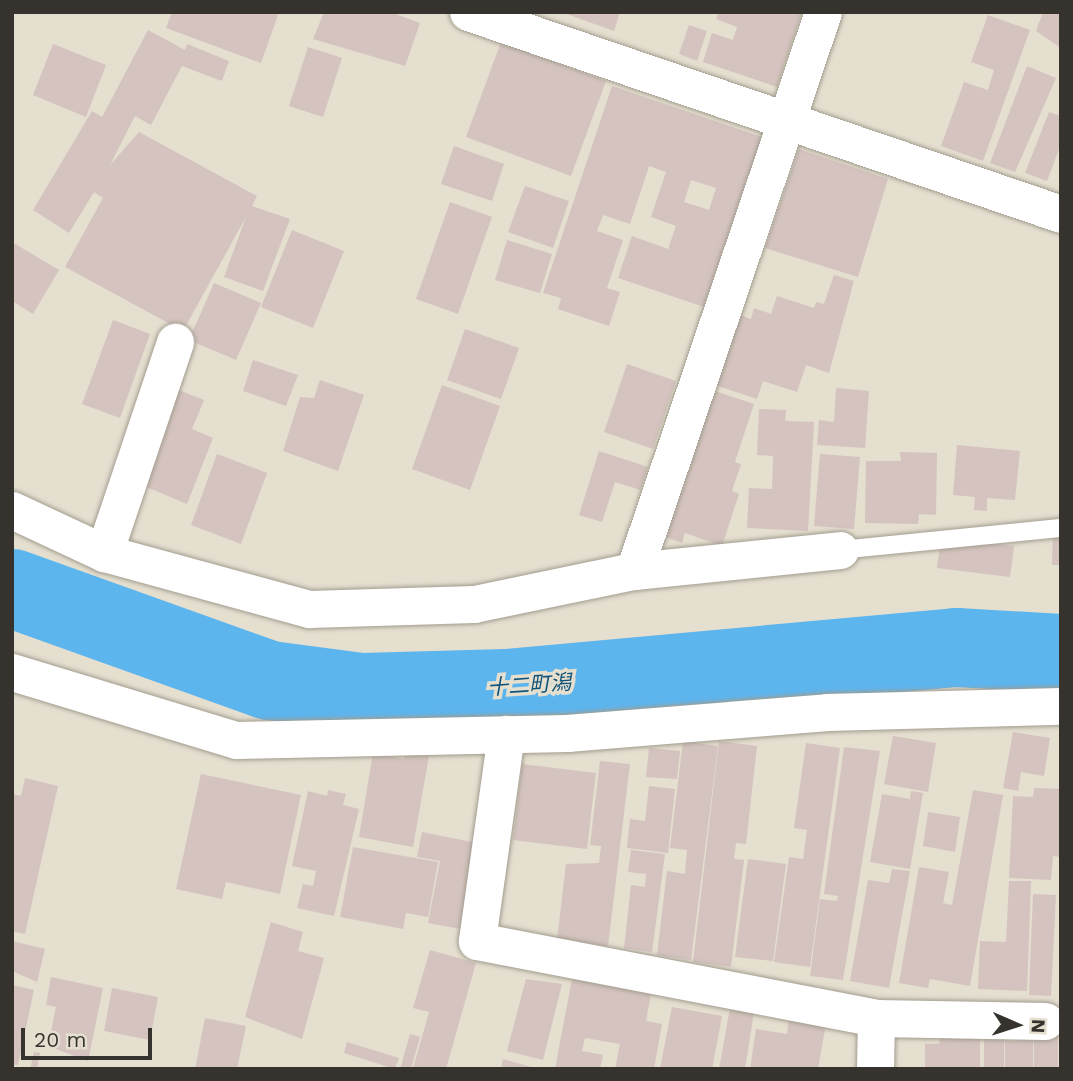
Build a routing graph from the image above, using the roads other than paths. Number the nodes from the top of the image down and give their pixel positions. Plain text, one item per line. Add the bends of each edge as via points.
1 (468, 12) edge
2 (823, 12) edge
3 (787, 121) junction
4 (1061, 214) edge
5 (174, 342) dead end
6 (12, 510) edge
7 (1061, 528) edge
8 (839, 550) joint
9 (104, 554) junction
10 (634, 571) junction
11 (12, 672) edge
12 (1061, 706) edge
13 (506, 734) junction
14 (876, 1018) junction
15 (1045, 1021) dead end
16 (875, 1069) edge

1 - 3 street
2 - 3 street
3 - 4 street
3 - 10 street
5 - 9 street
6 - 9 street
7 - 8 lane
8 - 10 street
9 - 10 street via 309,609 474,604
11 - 13 street via 236,740
12 - 13 street via 827,712
13 - 14 street via 477,941
14 - 15 street
14 - 16 street

